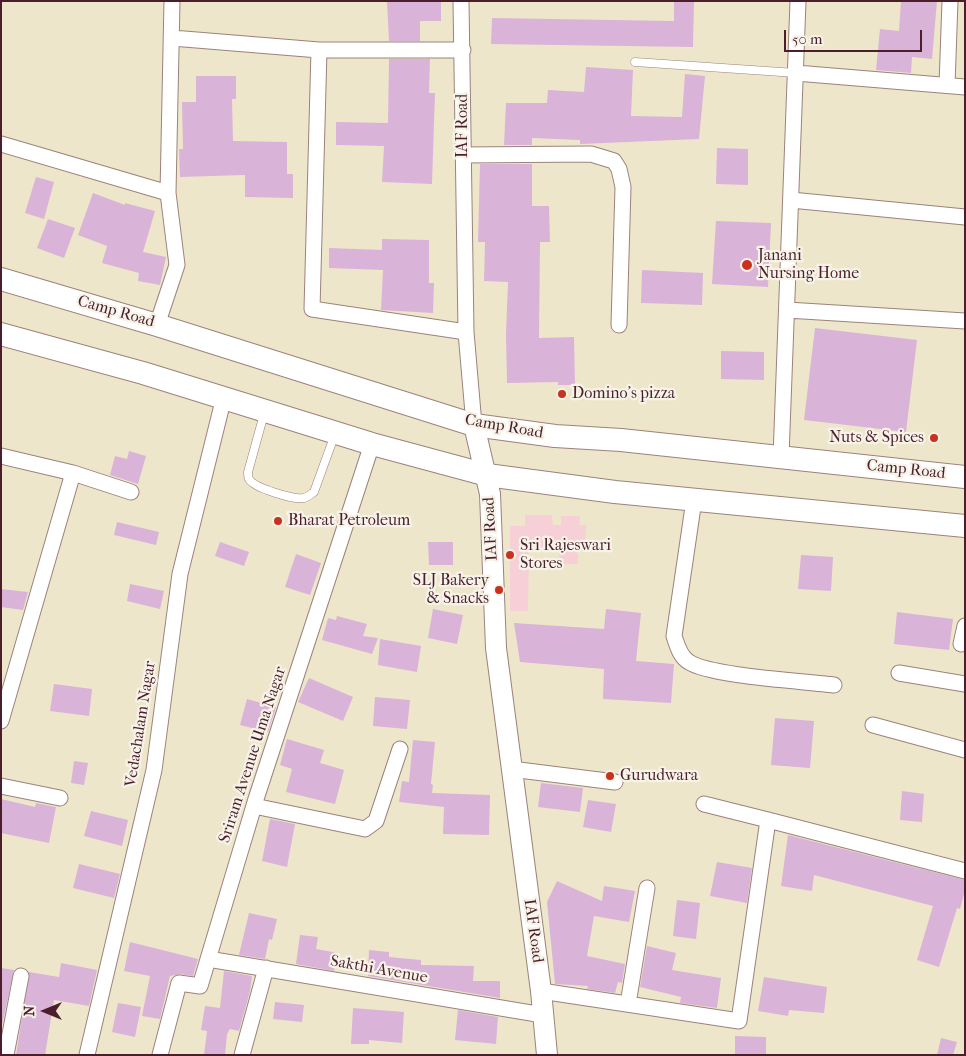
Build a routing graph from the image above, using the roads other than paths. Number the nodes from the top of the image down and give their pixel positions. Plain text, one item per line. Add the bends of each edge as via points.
1 (172, 1) edge
2 (462, 1) edge
3 (798, 1) edge
4 (950, 1) edge
5 (172, 38) junction
6 (319, 50) junction
7 (463, 50) junction
8 (634, 62) dead end
9 (796, 73) junction
10 (947, 86) junction
11 (965, 87) edge
12 (1, 144) edge
13 (462, 154) junction
14 (168, 193) junction
15 (791, 200) junction
16 (965, 217) edge
17 (1, 279) edge
18 (787, 310) junction
19 (965, 321) edge
20 (158, 325) junction
21 (619, 325) dead end
22 (466, 332) junction
23 (1, 334) edge
24 (224, 397) junction
25 (264, 410) junction
26 (474, 424) junction
27 (335, 432) junction
28 (372, 444) junction
29 (1, 456) edge
30 (781, 458) junction
31 (73, 473) junction
32 (487, 475) junction
33 (965, 477) edge
34 (131, 492) dead end
35 (694, 500) junction
36 (965, 526) edge
37 (965, 626) edge
38 (961, 644) dead end
39 (900, 673) dead end
40 (965, 684) edge
41 (834, 685) dead end
42 (1, 721) edge
43 (873, 725) dead end
44 (400, 749) dead end
45 (965, 750) edge
46 (511, 769) junction
47 (615, 782) dead end
48 (1, 786) edge
49 (60, 798) dead end
50 (704, 804) dead end
51 (254, 806) junction
52 (768, 820) junction
53 (965, 871) edge
54 (647, 888) dead end
55 (208, 959) junction
56 (266, 968) junction
57 (21, 976) dead end
58 (541, 991) junction
59 (628, 1004) junction
60 (543, 1015) junction
61 (6, 1055) edge
62 (87, 1055) edge
63 (160, 1055) edge
64 (242, 1055) edge
65 (547, 1055) edge

1 - 5 street
2 - 7 street, IAF Road
3 - 9 street
4 - 10 street
5 - 6 street
5 - 14 street
6 - 7 street
6 - 22 street via 312,308
7 - 13 street, IAF Road
8 - 9 lane
9 - 10 street
9 - 15 street
10 - 11 street
12 - 14 street
13 - 21 street via 591,154 614,161 623,187
13 - 22 street, IAF Road
14 - 20 street via 177,266
15 - 16 street
15 - 18 street
17 - 20 main road, Camp Road
18 - 19 street
18 - 30 street
20 - 26 main road, Camp Road
22 - 26 street, IAF Road
23 - 24 main road
24 - 25 main road
24 - 62 street, Vedachalam Nagar via 180,574 154,770
25 - 27 main road
25 - 27 lane via 248,472 254,484 275,493 296,499 306,498 314,492
26 - 30 main road, Camp Road via 555,436
26 - 32 street, IAF Road
27 - 28 main road
28 - 32 main road
28 - 51 street, Sriram Avenue Uma Nagar
29 - 31 street
30 - 33 main road, Camp Road
31 - 34 street
31 - 42 street
32 - 35 main road
32 - 46 street, IAF Road via 496,648
35 - 36 main road
35 - 41 street via 674,636 678,650 688,662 709,670
37 - 38 street
39 - 40 street
43 - 45 street
44 - 51 street via 376,821 371,826 365,828
46 - 47 street
46 - 58 street, IAF Road
48 - 49 street
50 - 52 street
51 - 55 street, Sriram Avenue Uma Nagar
52 - 53 street
52 - 59 street via 739,1021
54 - 59 street
55 - 56 street, Sakthi Avenue
55 - 63 street, Sriram Avenue Uma Nagar via 200,986 179,983
56 - 60 street, Sakthi Avenue
56 - 64 street
57 - 61 street
58 - 59 street
58 - 60 street, IAF Road
60 - 65 street, IAF Road

